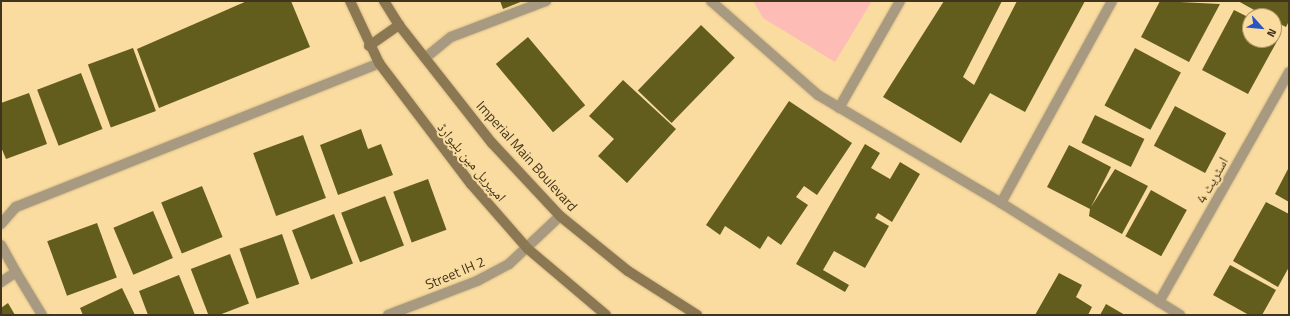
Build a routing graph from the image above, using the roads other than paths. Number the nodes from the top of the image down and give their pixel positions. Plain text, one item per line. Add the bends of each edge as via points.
1 (350, 1) edge
2 (384, 1) edge
3 (546, 1) edge
4 (711, 1) edge
5 (900, 1) edge
6 (1112, 1) edge
7 (399, 25) junction
8 (370, 46) junction
9 (425, 58) junction
10 (379, 63) junction
11 (1289, 72) edge
12 (839, 108) junction
13 (1001, 202) junction
14 (560, 216) junction
15 (1, 224) edge
16 (1, 245) edge
17 (528, 249) junction
18 (16, 272) junction
19 (1, 282) edge
20 (1159, 302) junction
21 (42, 315) edge
22 (388, 315) edge
23 (606, 315) edge
24 (697, 315) edge
25 (1180, 315) edge

1 - 8 street, امپیریل مین بلیوارڈ
2 - 7 street, Imperial Main Boulevard
3 - 9 street via 451,37
4 - 12 street via 818,95
5 - 12 street
6 - 13 street
7 - 8 street
7 - 9 street, Imperial Main Boulevard
8 - 10 street, امپیریل مین بلیوارڈ
9 - 14 street, Imperial Main Boulevard via 492,143
10 - 15 street via 16,207
10 - 17 street, امپیریل مین بلیوارڈ via 422,122
11 - 20 street, اسٹریٹ 4
12 - 13 street
13 - 20 street
14 - 17 street, Street IH 2
14 - 24 street, Imperial Main Boulevard via 628,271
16 - 18 street
17 - 22 street, Street IH 2 via 477,281
17 - 23 street, امپیریل مین بلیوارڈ
18 - 19 street
18 - 21 street
20 - 25 street

